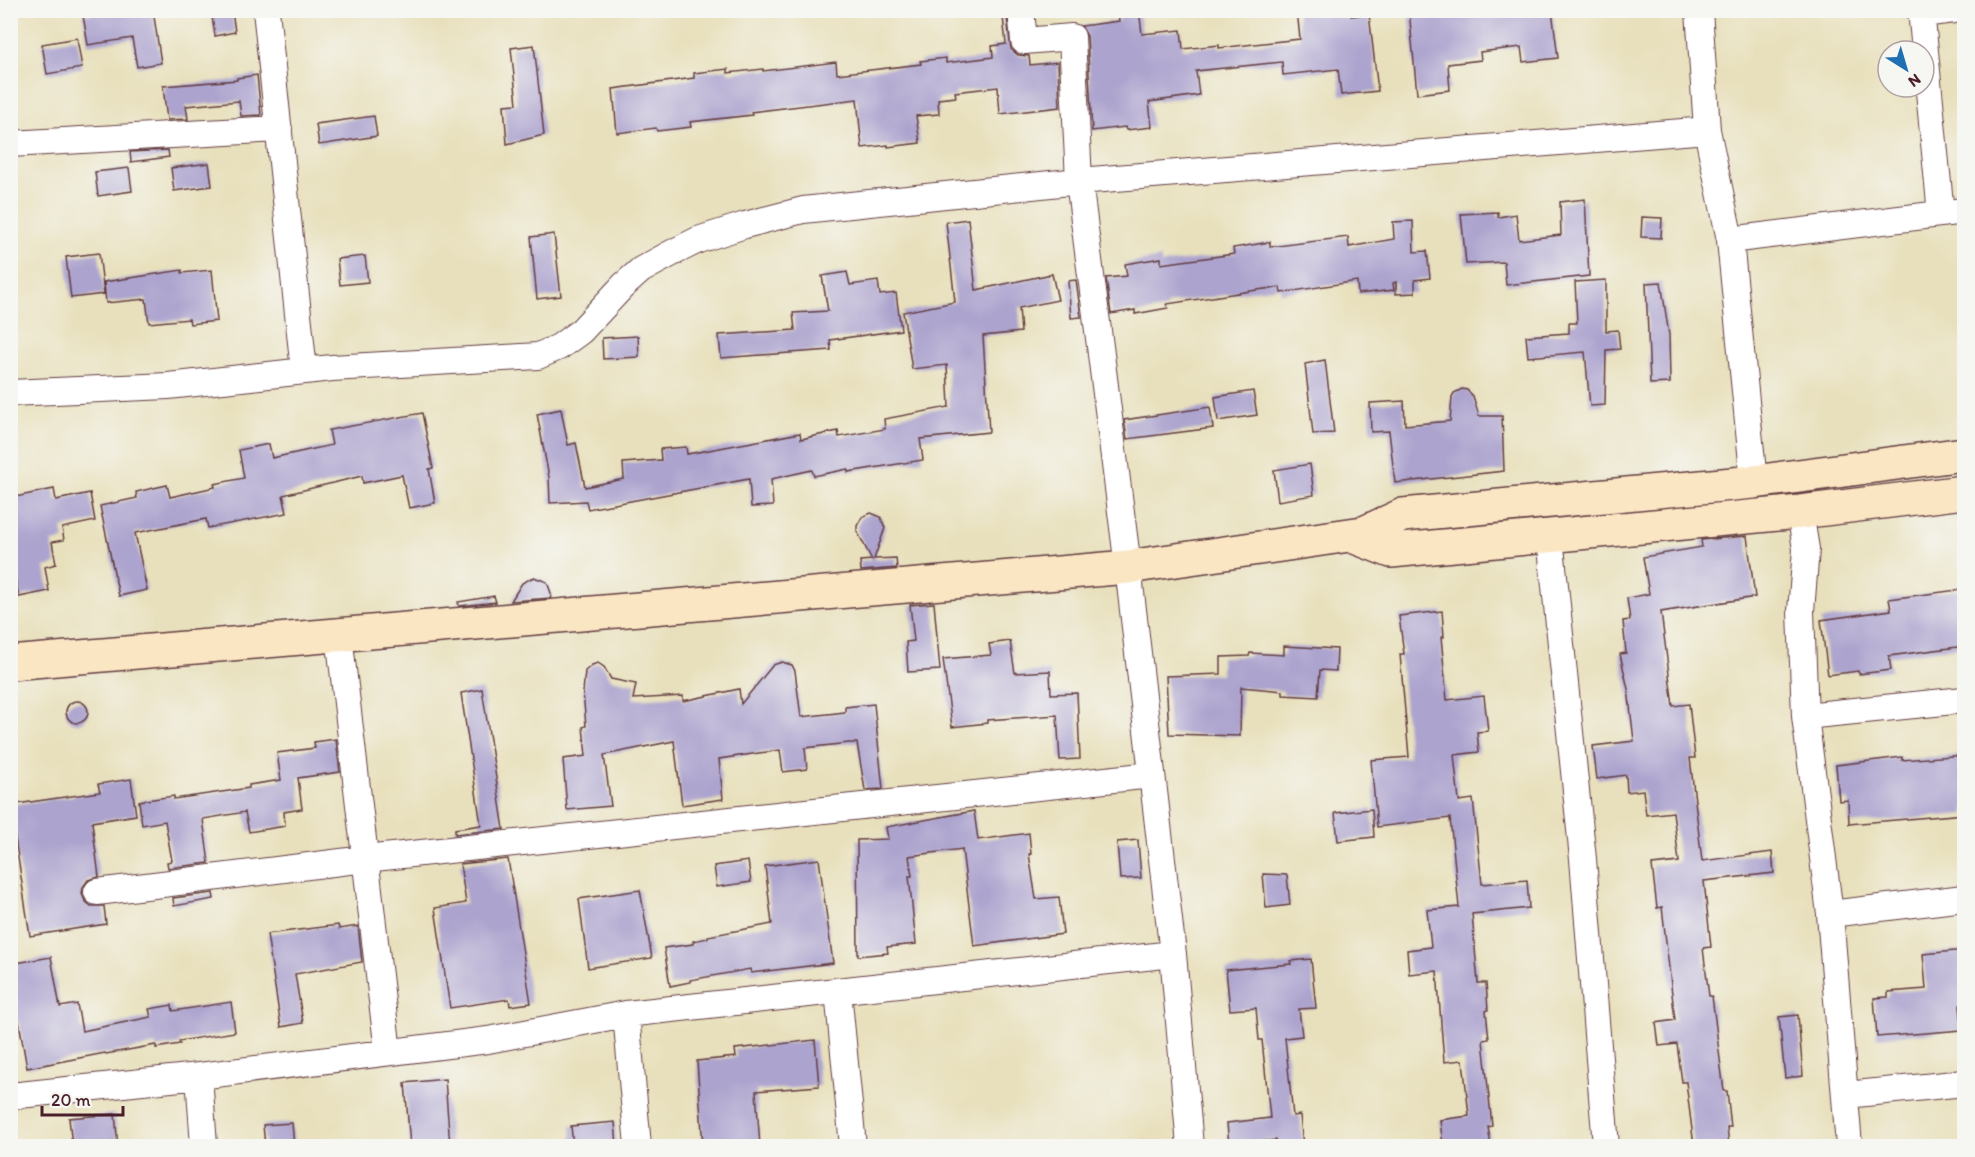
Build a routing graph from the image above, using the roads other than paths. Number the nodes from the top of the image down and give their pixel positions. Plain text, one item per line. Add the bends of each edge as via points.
1 (266, 10) edge
2 (1022, 10) edge
3 (1699, 10) edge
4 (1954, 10) edge
5 (1922, 12) edge
6 (279, 129) junction
7 (1707, 130) junction
8 (10, 144) edge
9 (1079, 181) junction
10 (1953, 213) edge
11 (1730, 240) junction
12 (304, 371) junction
13 (10, 393) edge
14 (1965, 454) edge
15 (1754, 482) junction
16 (1965, 492) edge
17 (1800, 512) junction
18 (1363, 533) junction
19 (1550, 537) junction
20 (1128, 567) junction
21 (339, 635) junction
22 (10, 663) edge
23 (1965, 700) edge
24 (1806, 716) junction
25 (1152, 775) junction
26 (365, 859) junction
27 (97, 892) dead end
28 (1965, 898) edge
29 (1830, 914) junction
30 (1173, 954) junction
31 (838, 991) junction
32 (626, 1014) junction
33 (388, 1052) junction
34 (199, 1076) junction
35 (1965, 1083) edge
36 (10, 1095) edge
37 (1846, 1095) junction
38 (204, 1146) edge
39 (638, 1146) edge
40 (853, 1146) edge
41 (1190, 1146) edge
42 (1606, 1146) edge
43 (1849, 1146) edge

1 - 6 street
2 - 9 street via 1024,41 1072,37
3 - 7 street
4 - 5 street
5 - 10 street
6 - 8 street
6 - 12 street
7 - 9 street
7 - 11 street
9 - 12 street via 803,210 707,237 641,270 581,331 538,356
9 - 20 street
10 - 11 street
11 - 15 street
12 - 13 street via 168,386
14 - 15 street
15 - 18 street via 1403,515
16 - 17 street
17 - 19 street
17 - 24 street via 1806,549 1801,611
18 - 19 street via 1355,537 1391,551
18 - 20 street
19 - 42 street via 1583,859
20 - 21 street
20 - 25 street
21 - 22 street
21 - 26 street
23 - 24 street
24 - 29 street
25 - 26 street
25 - 30 street
26 - 27 street
26 - 33 street
28 - 29 street
29 - 37 street
30 - 31 street
30 - 41 street
31 - 32 street
31 - 40 street
32 - 33 street via 488,1040
32 - 39 street
33 - 34 street
34 - 36 street
34 - 38 street
35 - 37 street
37 - 43 street

